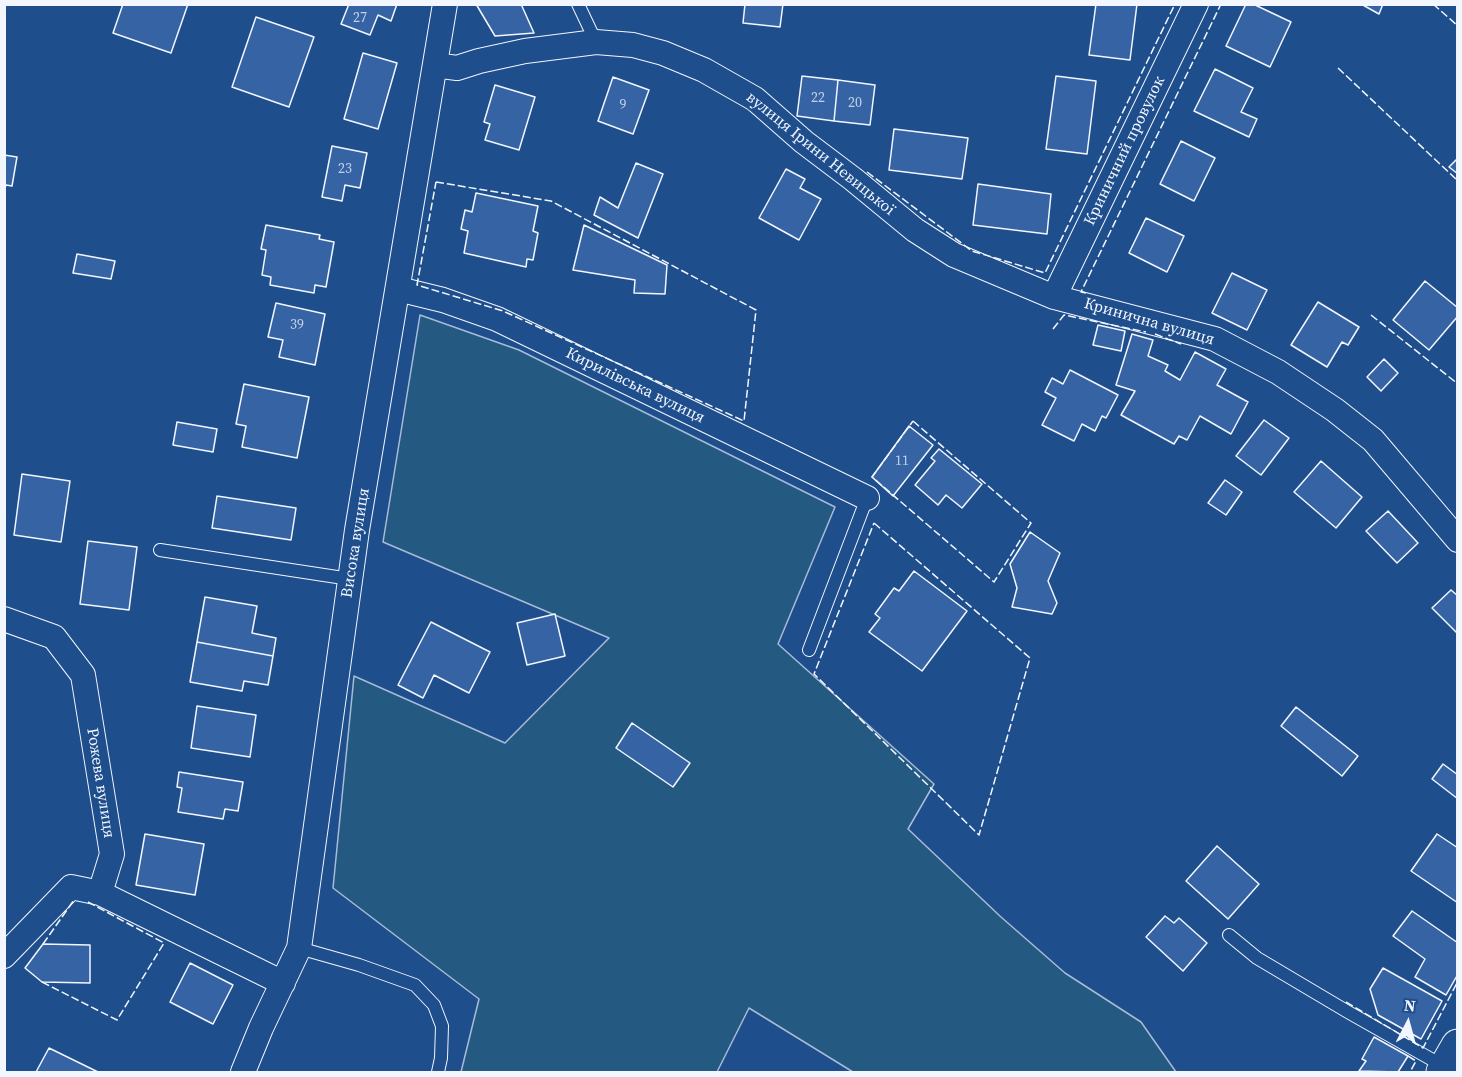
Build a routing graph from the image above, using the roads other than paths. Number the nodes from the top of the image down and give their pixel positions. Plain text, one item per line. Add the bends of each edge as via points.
1 (445, 4) edge
2 (578, 4) edge
3 (1196, 4) edge
4 (596, 42) junction
5 (435, 64) junction
6 (398, 289) junction
7 (1054, 297) junction
8 (867, 498) joint
9 (1458, 540) edge
10 (160, 550) dead end
11 (351, 579) junction
12 (4, 619) edge
13 (808, 650) dead end
14 (100, 893) junction
15 (1229, 935) dead end
16 (8, 947) edge
17 (299, 948) junction
18 (283, 983) junction
19 (1449, 1062) edge
20 (243, 1072) edge
21 (438, 1072) edge

1 - 5 street, Висока вулиця
2 - 4 lane
3 - 7 street, Криничний провулок
4 - 5 street, вулиця Ірини Невицької via 525,51 457,68
4 - 7 street, вулиця Ірини Невицької via 633,45 663,53 729,82 915,230 954,255
5 - 6 street, Висока вулиця
6 - 8 street, Кирилівська вулиця via 497,319
6 - 11 street, Висока вулиця
7 - 9 street, Кринична вулиця via 1215,339 1278,372 1373,440
8 - 13 lane
10 - 11 lane
11 - 17 street, Висока вулиця
12 - 14 street, Рожева вулиця via 54,637 83,675 112,854
14 - 16 street via 71,887
14 - 18 street
15 - 19 lane via 1257,958 1357,1018
17 - 18 street, Висока вулиця
17 - 21 lane via 416,985 434,1005 442,1026
18 - 20 street, Висока вулиця

